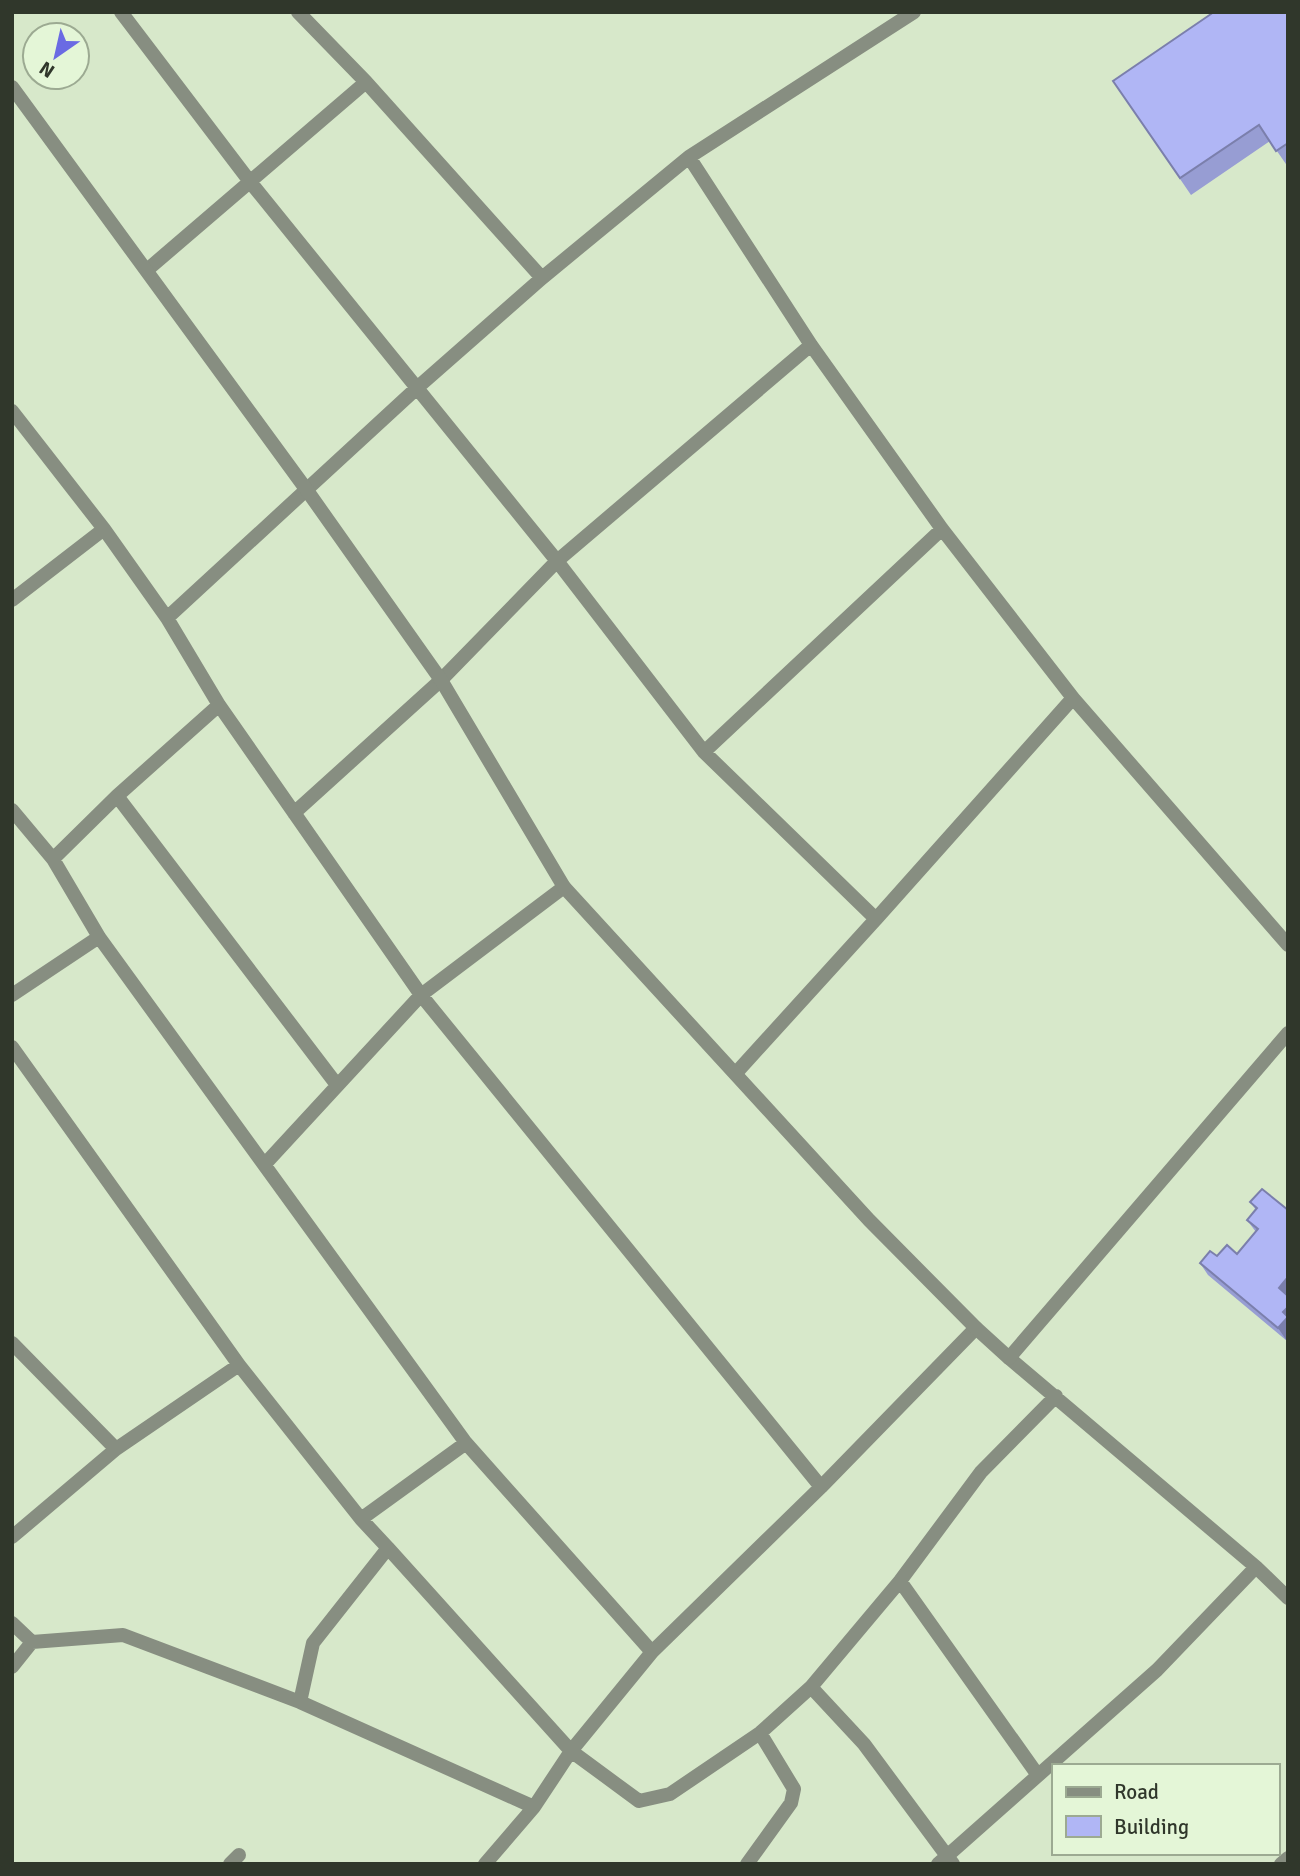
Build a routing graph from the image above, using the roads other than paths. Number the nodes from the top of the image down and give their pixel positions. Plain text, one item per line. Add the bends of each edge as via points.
1 (121, 12) edge
2 (298, 12) edge
3 (914, 12) edge
4 (366, 82) junction
5 (12, 87) edge
6 (690, 157) junction
7 (251, 183) junction
8 (147, 270) junction
9 (542, 278) junction
10 (811, 345) junction
11 (418, 387) junction
12 (12, 411) edge
13 (306, 489) junction
14 (104, 529) junction
15 (943, 529) junction
16 (557, 561) junction
17 (12, 600) edge
18 (167, 618) junction
19 (440, 680) junction
20 (1073, 698) junction
21 (219, 705) junction
22 (704, 752) junction
23 (117, 796) junction
24 (12, 810) edge
25 (294, 813) junction
26 (53, 859) junction
27 (564, 887) junction
28 (876, 919) junction
29 (99, 937) junction
30 (1288, 945) edge
31 (12, 995) edge
32 (421, 995) junction
33 (1288, 1033) edge
34 (12, 1047) edge
35 (736, 1073) junction
36 (337, 1085) junction
37 (265, 1164) junction
38 (976, 1328) junction
39 (12, 1343) edge
40 (1009, 1358) junction
41 (239, 1365) junction
42 (1056, 1396) junction
43 (466, 1443) junction
44 (116, 1449) junction
45 (821, 1487) junction
46 (362, 1519) junction
47 (12, 1537) edge
48 (388, 1548) junction
49 (1256, 1567) junction
50 (900, 1581) junction
51 (1288, 1598) edge
52 (12, 1623) edge
53 (32, 1642) junction
54 (652, 1652) junction
55 (12, 1667) edge
56 (811, 1687) junction
57 (300, 1702) junction
58 (760, 1733) junction
59 (571, 1751) junction
60 (1037, 1774) junction
61 (534, 1807) junction
62 (1288, 1858) edge
63 (945, 1861) edge
64 (485, 1864) edge
65 (747, 1864) edge
66 (1281, 1864) edge

1 - 7 street
2 - 4 street
3 - 6 street
4 - 7 street
4 - 9 street
5 - 8 street
6 - 9 street
6 - 10 street
7 - 8 street
7 - 11 street
8 - 13 street
9 - 11 street
10 - 15 street
10 - 16 street
11 - 13 street
11 - 16 street
12 - 14 street
13 - 18 street
13 - 19 street
14 - 17 street
14 - 18 street
15 - 20 street
15 - 22 street
16 - 19 street
16 - 22 street
18 - 21 street
19 - 25 street
19 - 27 street
20 - 28 street
20 - 30 street
21 - 23 street
21 - 25 street
22 - 28 street
23 - 26 street
23 - 36 street
24 - 26 street
25 - 32 street
26 - 29 street
27 - 32 street
27 - 35 street
28 - 35 street
29 - 31 street
29 - 37 street
32 - 36 street
32 - 45 street
33 - 40 street
34 - 41 street
35 - 38 street via 869,1220
36 - 37 street
37 - 43 street
38 - 40 street
38 - 45 street
39 - 44 street
40 - 42 street
41 - 44 street
41 - 46 street
42 - 49 street
42 - 50 street via 981,1472
43 - 46 street
43 - 54 street
44 - 47 street
45 - 54 street
46 - 48 street
48 - 57 street via 313,1643
48 - 59 street
49 - 51 street
49 - 60 street via 1157,1670
50 - 56 street
50 - 60 street
52 - 53 street
53 - 55 street
53 - 57 street via 123,1634
54 - 59 street
56 - 58 street
56 - 63 street via 864,1744
57 - 61 street
58 - 59 street via 670,1794 639,1801
58 - 65 street via 794,1789 791,1803
59 - 61 street
60 - 63 street
61 - 64 street
62 - 66 street

